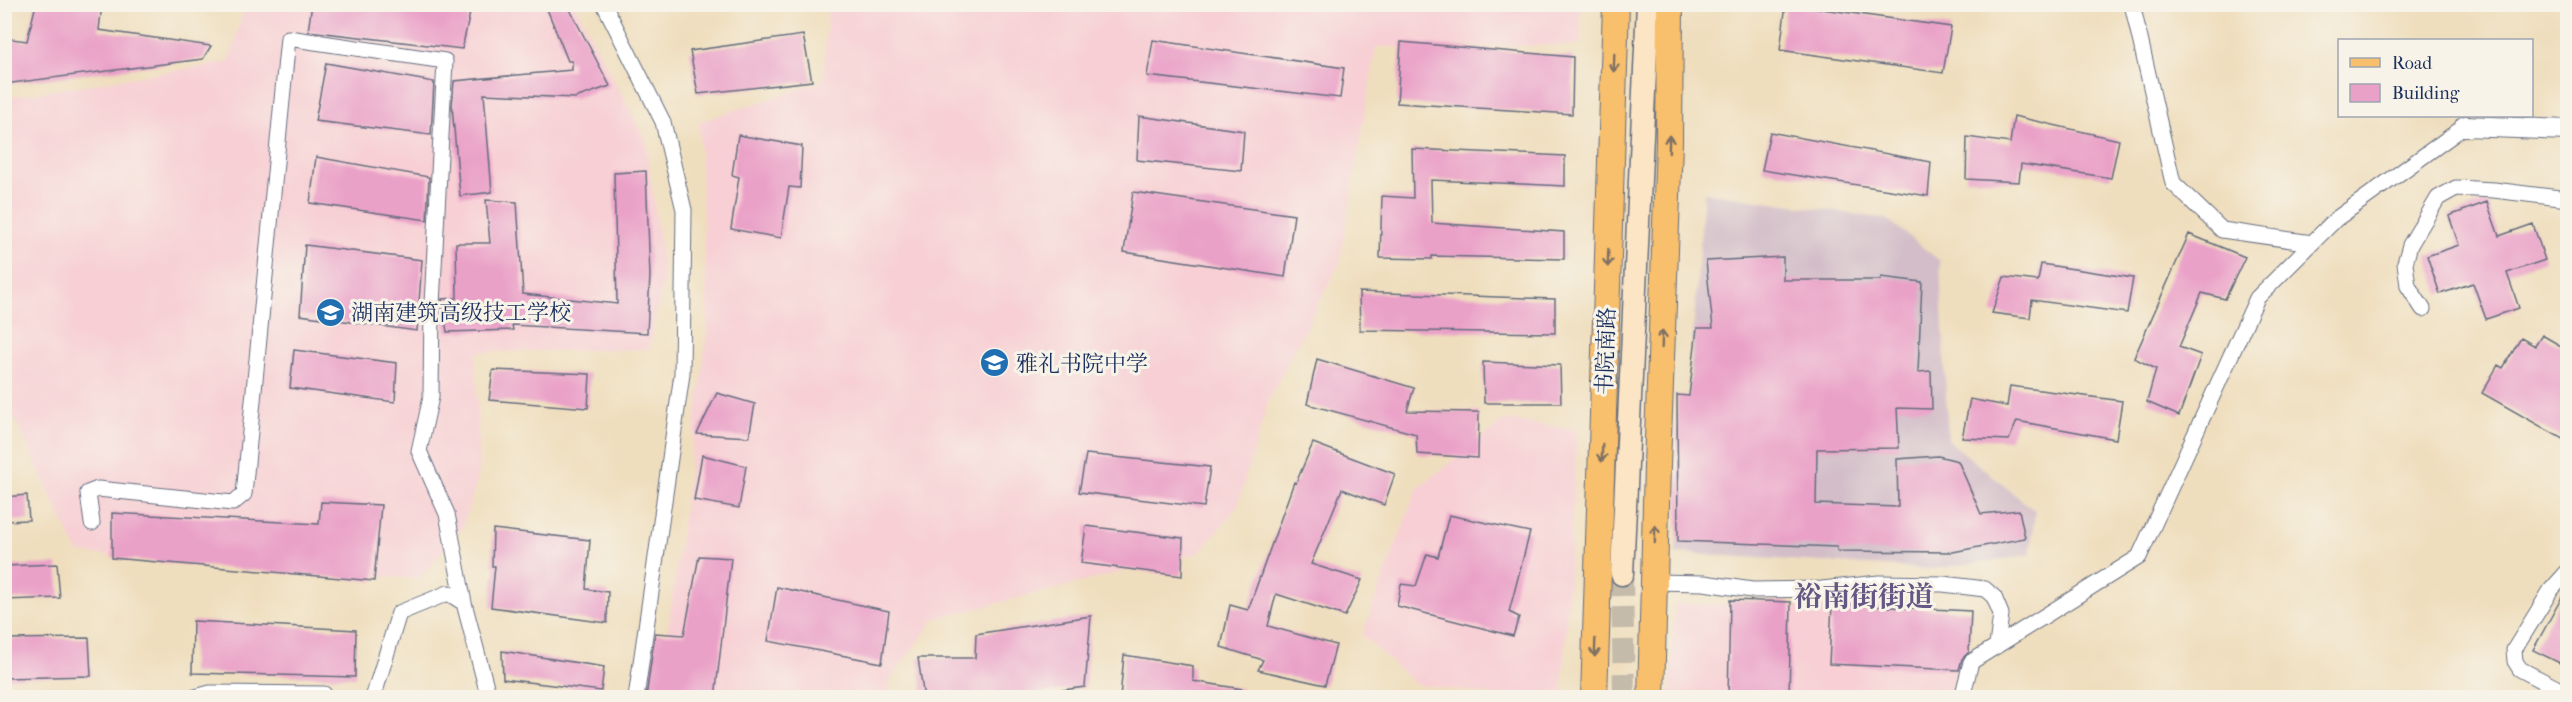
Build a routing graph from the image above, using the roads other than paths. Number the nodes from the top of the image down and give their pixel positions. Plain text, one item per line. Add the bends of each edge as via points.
1 (604, 4) edge
2 (1616, 4) edge
3 (1648, 4) edge
4 (1670, 4) edge
5 (2132, 4) edge
6 (2465, 126) joint
7 (2568, 130) edge
8 (2568, 199) edge
9 (2312, 243) junction
10 (2423, 309) dead end
11 (92, 523) dead end
12 (2568, 572) edge
13 (1622, 574) tunnel mouth
14 (1654, 582) junction
15 (464, 603) junction
16 (1997, 646) junction
17 (324, 694) dead end
18 (2568, 694) edge
19 (192, 698) edge
20 (373, 698) edge
21 (489, 698) edge
22 (636, 698) edge
23 (1594, 698) edge
24 (1651, 698) edge
25 (1962, 698) edge

1 - 22 street via 663,122 684,210 682,374
2 -> 23 main road, 书院南路
3 - 13 main road
14 -> 4 main road
5 - 9 street via 2173,183 2222,230
6 - 7 street
6 - 9 street via 2336,219
8 - 10 street via 2456,188 2438,198 2410,246 2405,263 2408,286
9 - 16 street via 2257,298 2139,557
11 - 15 street via 88,493 98,489 233,503 244,494 288,38 445,61 431,397 419,451 447,514
12 - 18 street via 2550,590 2514,650 2520,669
14 - 16 street via 1704,583 1752,590 1879,583 1985,589 1994,597 2001,614
14 - 24 main road
15 - 20 street via 448,594 399,613
15 - 21 street
16 - 25 street via 1971,662
17 - 19 street via 210,693

